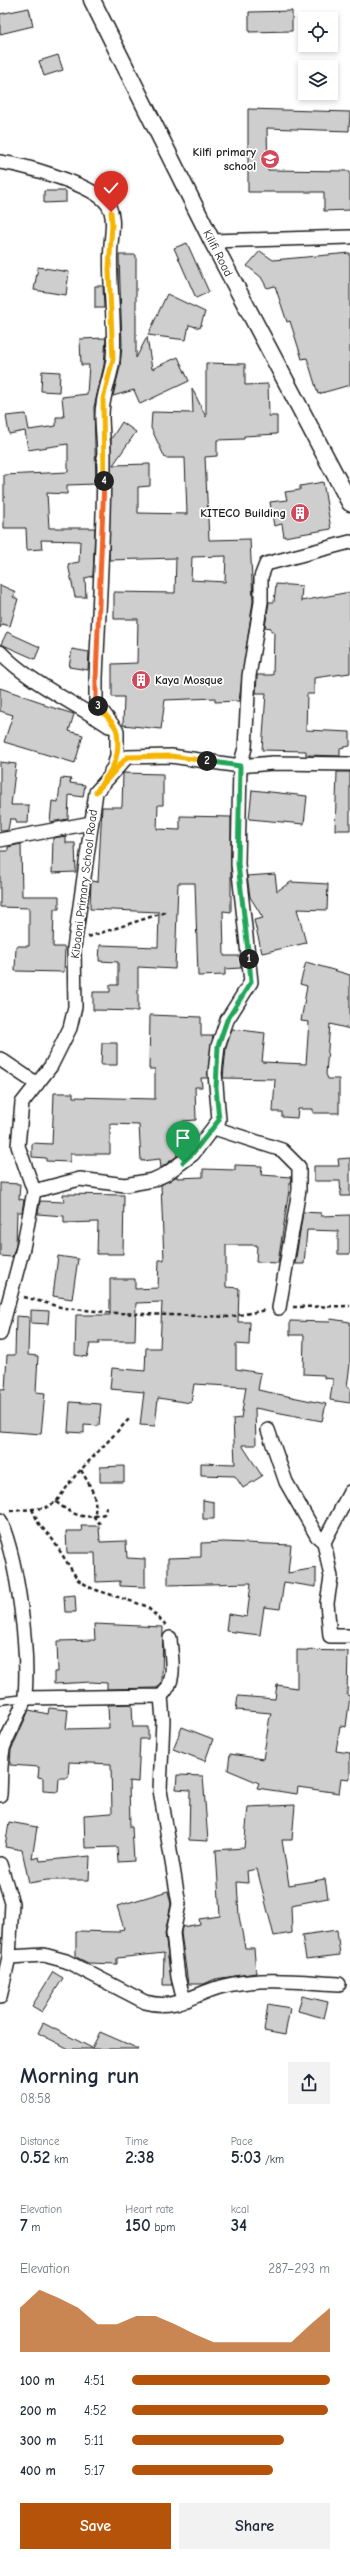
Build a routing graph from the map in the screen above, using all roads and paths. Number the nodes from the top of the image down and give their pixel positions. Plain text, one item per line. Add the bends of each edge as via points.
1 (92, 0) edge
2 (0, 162) edge
3 (350, 237) edge
4 (212, 241) junction
5 (350, 503) edge
6 (350, 542) edge
7 (0, 652) edge
8 (117, 731) junction
9 (350, 764) edge
10 (240, 766) junction
11 (96, 792) junction
12 (91, 823) junction
13 (0, 840) edge
14 (166, 912) dead end
15 (76, 940) junction
16 (0, 1059) edge
17 (37, 1084) junction
18 (214, 1128) junction
19 (34, 1191) junction
20 (10, 1292) junction
21 (350, 1306) edge
22 (279, 1308) junction
23 (2, 1311) edge
24 (0, 1334) edge
25 (130, 1418) dead end
26 (268, 1430) dead end
27 (81, 1470) junction
28 (350, 1492) edge
29 (56, 1502) junction
30 (107, 1505) dead end
31 (32, 1509) junction
32 (3, 1516) edge
33 (94, 1517) junction
34 (100, 1524) dead end
35 (324, 1542) junction
36 (350, 1636) edge
37 (170, 1638) joint
38 (161, 1696) junction
39 (25, 1698) junction
40 (0, 1701) edge
41 (0, 1795) edge
42 (0, 1864) edge
43 (9, 1957) junction
44 (339, 1984) dead end
45 (0, 1997) edge
46 (187, 2000) junction

1 - 4 street, Kilifi Road
2 - 8 street via 72,182 100,197 108,204 111,212 109,269 113,359 102,414 103,520 96,703
3 - 4 street
4 - 5 street, Kilifi Road
6 - 10 street via 266,564 261,577 261,602
7 - 8 street via 45,687
8 - 11 street via 114,768
9 - 10 street, Kibaoni Primary School Road via 272,763
10 - 11 street, Kibaoni Primary School Road via 171,756 127,757
10 - 18 street via 238,864 251,982 222,1031 215,1073 219,1120
11 - 12 street, Kibaoni Primary School Road
12 - 13 street
12 - 15 street, Kibaoni Primary School Road
14 - 15 path via 120,929
15 - 17 street, Kibaoni Primary School Road via 75,1007 70,1028 51,1066
16 - 17 street
17 - 19 street, Kibaoni Primary School Road via 22,1103 18,1146
18 - 19 street via 183,1162 166,1174 142,1184 125,1186 80,1180
18 - 22 street via 282,1150 299,1167 299,1190
19 - 20 street via 23,1248
20 - 22 path via 64,1308 116,1313 229,1317
20 - 23 street
21 - 22 path
23 - 24 street
25 - 27 path
26 - 35 street via 286,1482 317,1536
27 - 29 path
27 - 33 path via 98,1505
28 - 35 street
29 - 31 path via 45,1508
29 - 33 path via 77,1516
30 - 33 path via 104,1514
31 - 32 path
31 - 37 path via 39,1524 78,1580 93,1588 146,1606 167,1626
32 - 39 street via 16,1578 24,1653
33 - 34 path
35 - 36 street via 331,1577 328,1603 330,1636
37 - 38 street via 172,1679
38 - 39 street
38 - 46 street via 163,1720 160,1790 179,1904 173,1933 178,1977 182,1993
39 - 40 lane
39 - 41 street via 3,1750
42 - 43 street via 12,1903
43 - 45 street
43 - 46 street via 44,1954 66,1961 145,2002 159,2006 175,2005
44 - 46 street via 272,1980 224,1986

